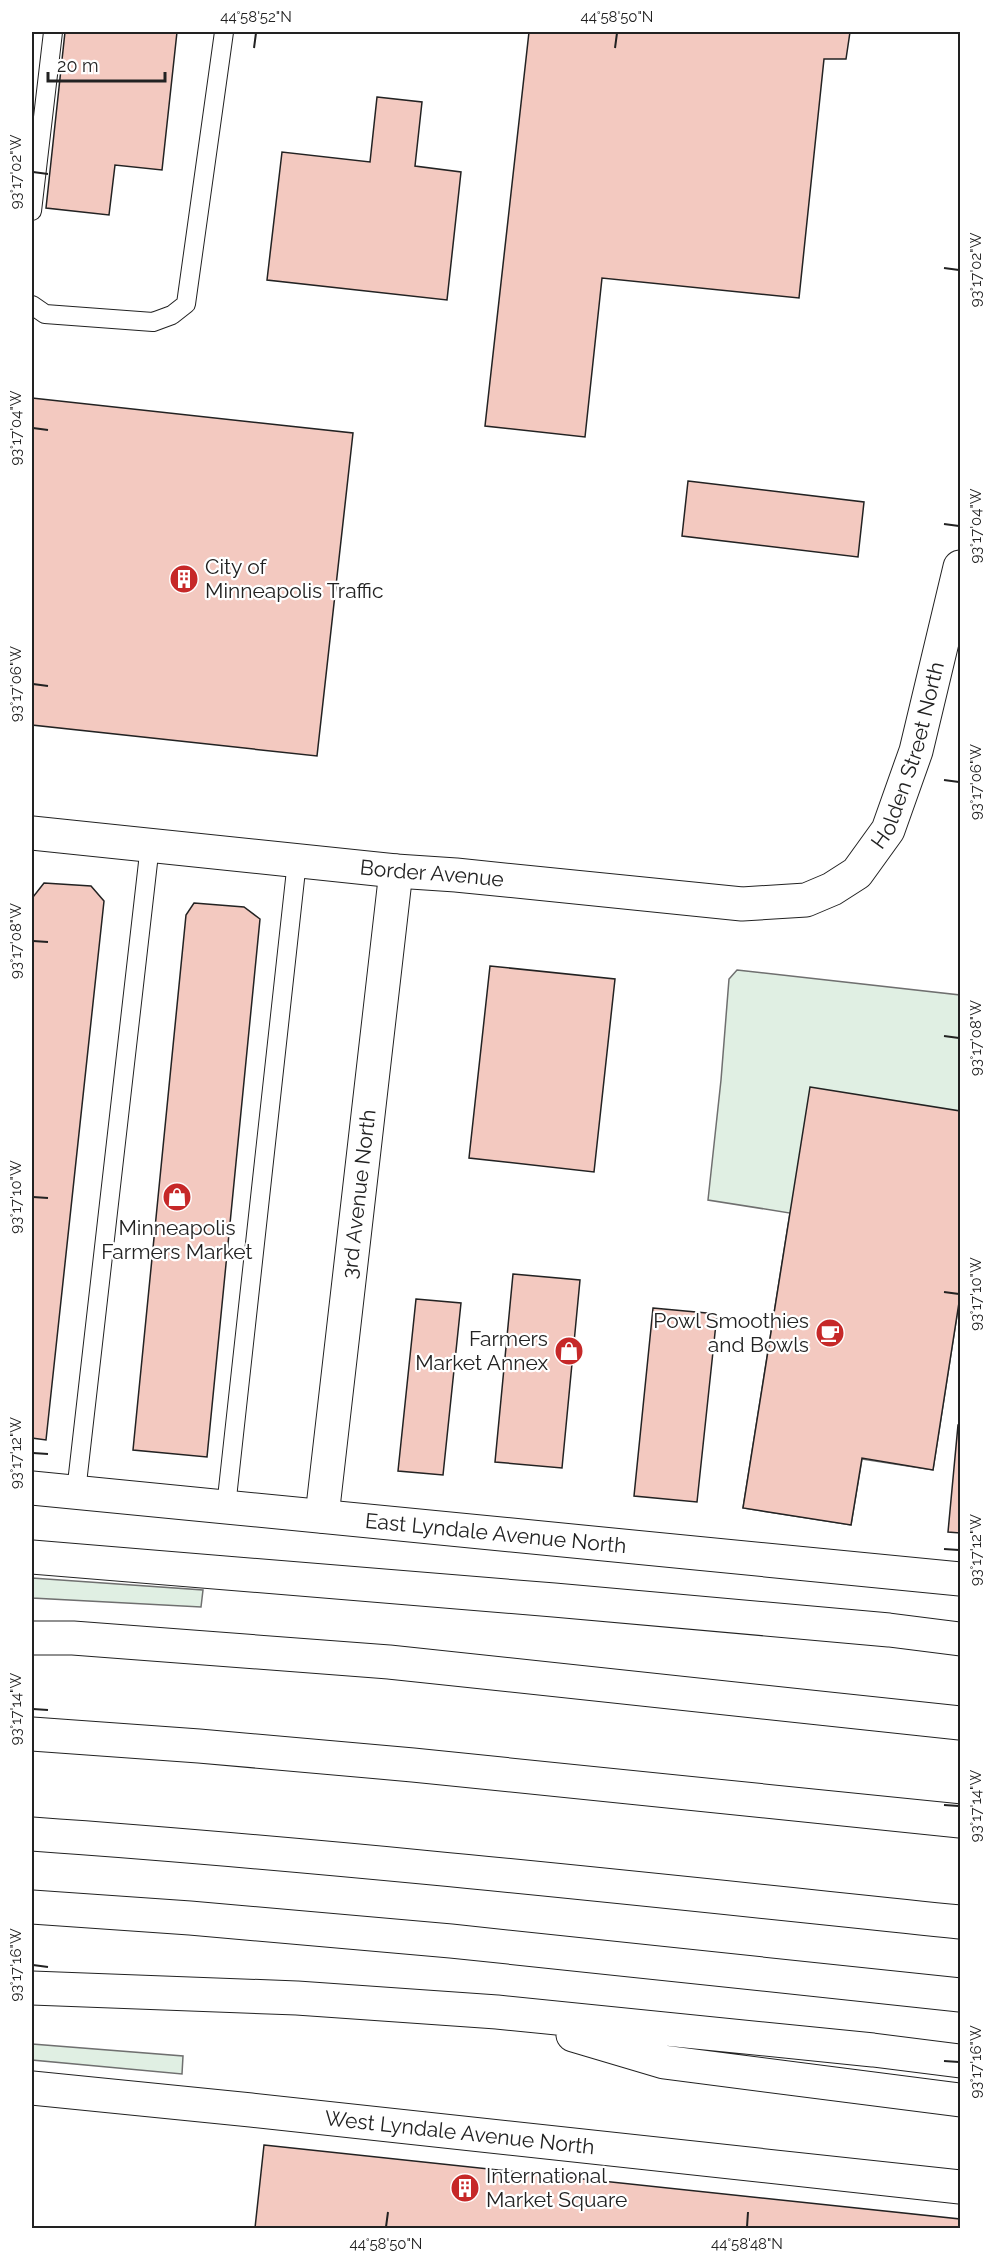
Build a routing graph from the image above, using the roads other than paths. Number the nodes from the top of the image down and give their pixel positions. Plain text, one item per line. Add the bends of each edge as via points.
1 (53, 32) edge
2 (224, 32) edge
3 (32, 211) edge
4 (32, 305) edge
5 (960, 567) edge
6 (32, 833) edge
7 (150, 845) junction
8 (297, 861) junction
9 (396, 871) junction
10 (832, 889) joint
11 (32, 1488) edge
12 (76, 1492) junction
13 (226, 1507) junction
14 (322, 1516) junction
15 (32, 1557) edge
16 (960, 1579) edge
17 (32, 1638) edge
18 (960, 1639) edge
19 (960, 1723) edge
20 (32, 1734) edge
21 (960, 1821) edge
22 (32, 1834) edge
23 (32, 1907) edge
24 (960, 1922) edge
25 (32, 1988) edge
26 (960, 1995) edge
27 (497, 2012) junction
28 (960, 2061) edge
29 (32, 2088) edge
30 (960, 2100) edge
31 (960, 2187) edge

1 - 3 lane
2 - 4 lane via 186,304 153,322 45,314
5 - 10 main road, Holden Street North via 916,752 888,830 857,873
6 - 7 main road, Border Avenue
7 - 8 main road, Border Avenue
7 - 12 lane
8 - 9 main road, Border Avenue
8 - 13 lane
9 - 10 main road, Border Avenue via 742,904 806,900
9 - 14 main road, 3rd Avenue North
11 - 12 main road, East Lyndale Avenue North
12 - 13 main road, East Lyndale Avenue North
13 - 14 main road, East Lyndale Avenue North
14 - 16 main road, East Lyndale Avenue North
15 - 18 main road via 566,1601
17 - 19 main road via 389,1662
20 - 21 main road via 414,1765
22 - 24 main road via 428,1866
23 - 26 main road via 451,1941
25 - 27 main road via 297,1998
27 - 28 main road
27 - 30 main road via 664,2062
29 - 31 main road, West Lyndale Avenue North

